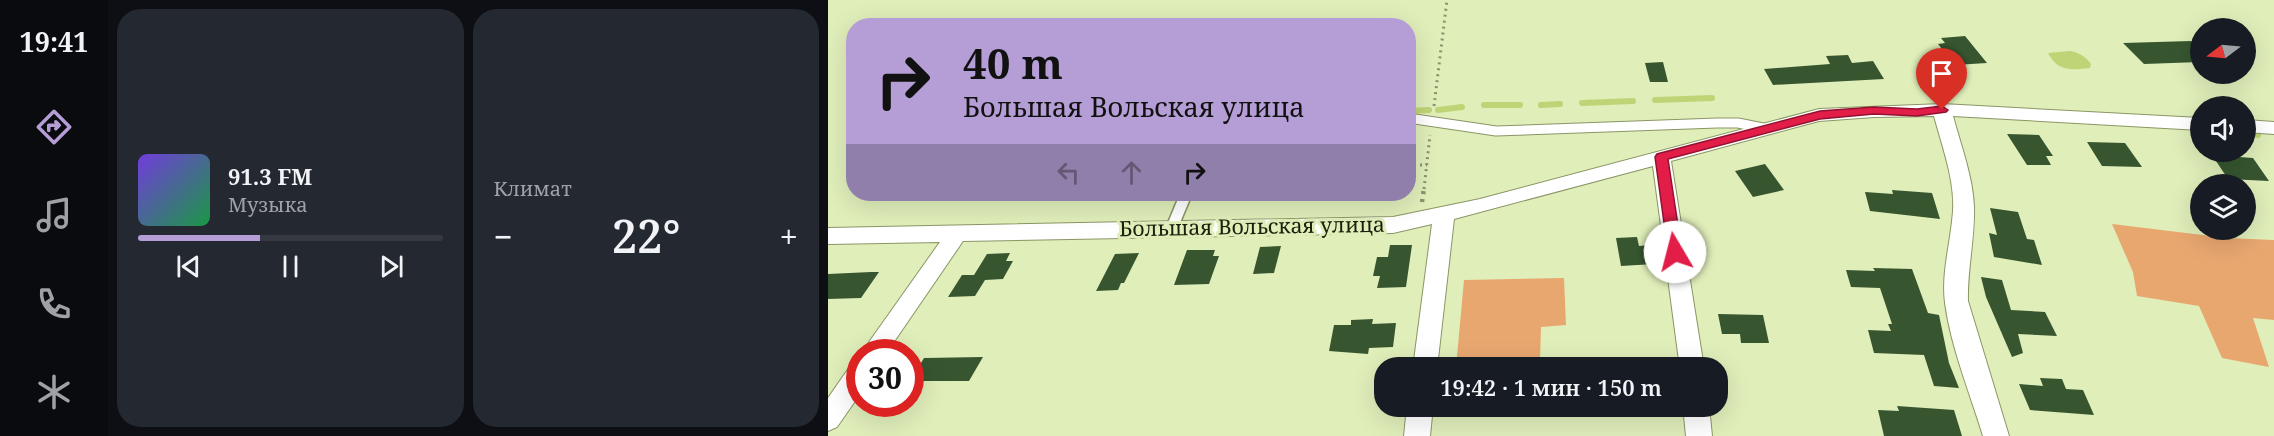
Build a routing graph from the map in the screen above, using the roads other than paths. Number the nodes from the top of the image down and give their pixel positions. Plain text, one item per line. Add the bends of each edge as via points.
1 (1942, 110) junction
2 (1416, 119) edge
3 (2190, 123) edge
4 (2256, 127) edge
5 (2274, 128) edge
6 (1772, 130) junction
7 (1661, 157) junction
8 (1183, 201) edge
9 (1444, 213) junction
10 (1171, 230) junction
11 (958, 232) junction
12 (828, 236) edge
13 (883, 339) edge
14 (1426, 357) edge
15 (1690, 357) edge
16 (846, 394) edge
17 (1419, 417) edge
18 (1697, 417) edge
19 (828, 419) edge
20 (1417, 436) edge
21 (1699, 436) edge
22 (1995, 436) edge

1 - 3 street, Большая Вольская улица
1 - 6 street, Большая Вольская улица via 1820,115
1 - 22 street via 1964,209 1956,301
2 - 6 lane via 1496,131 1717,123
4 - 5 street
6 - 7 street, Большая Вольская улица
7 - 9 street, Большая Вольская улица
7 - 15 street
8 - 10 lane
9 - 10 street, Большая Вольская улица via 1393,225 1361,227
9 - 14 street
10 - 11 street, Большая Вольская улица
11 - 12 street, Большая Вольская улица
11 - 13 street
16 - 19 street
17 - 20 street
18 - 21 street

